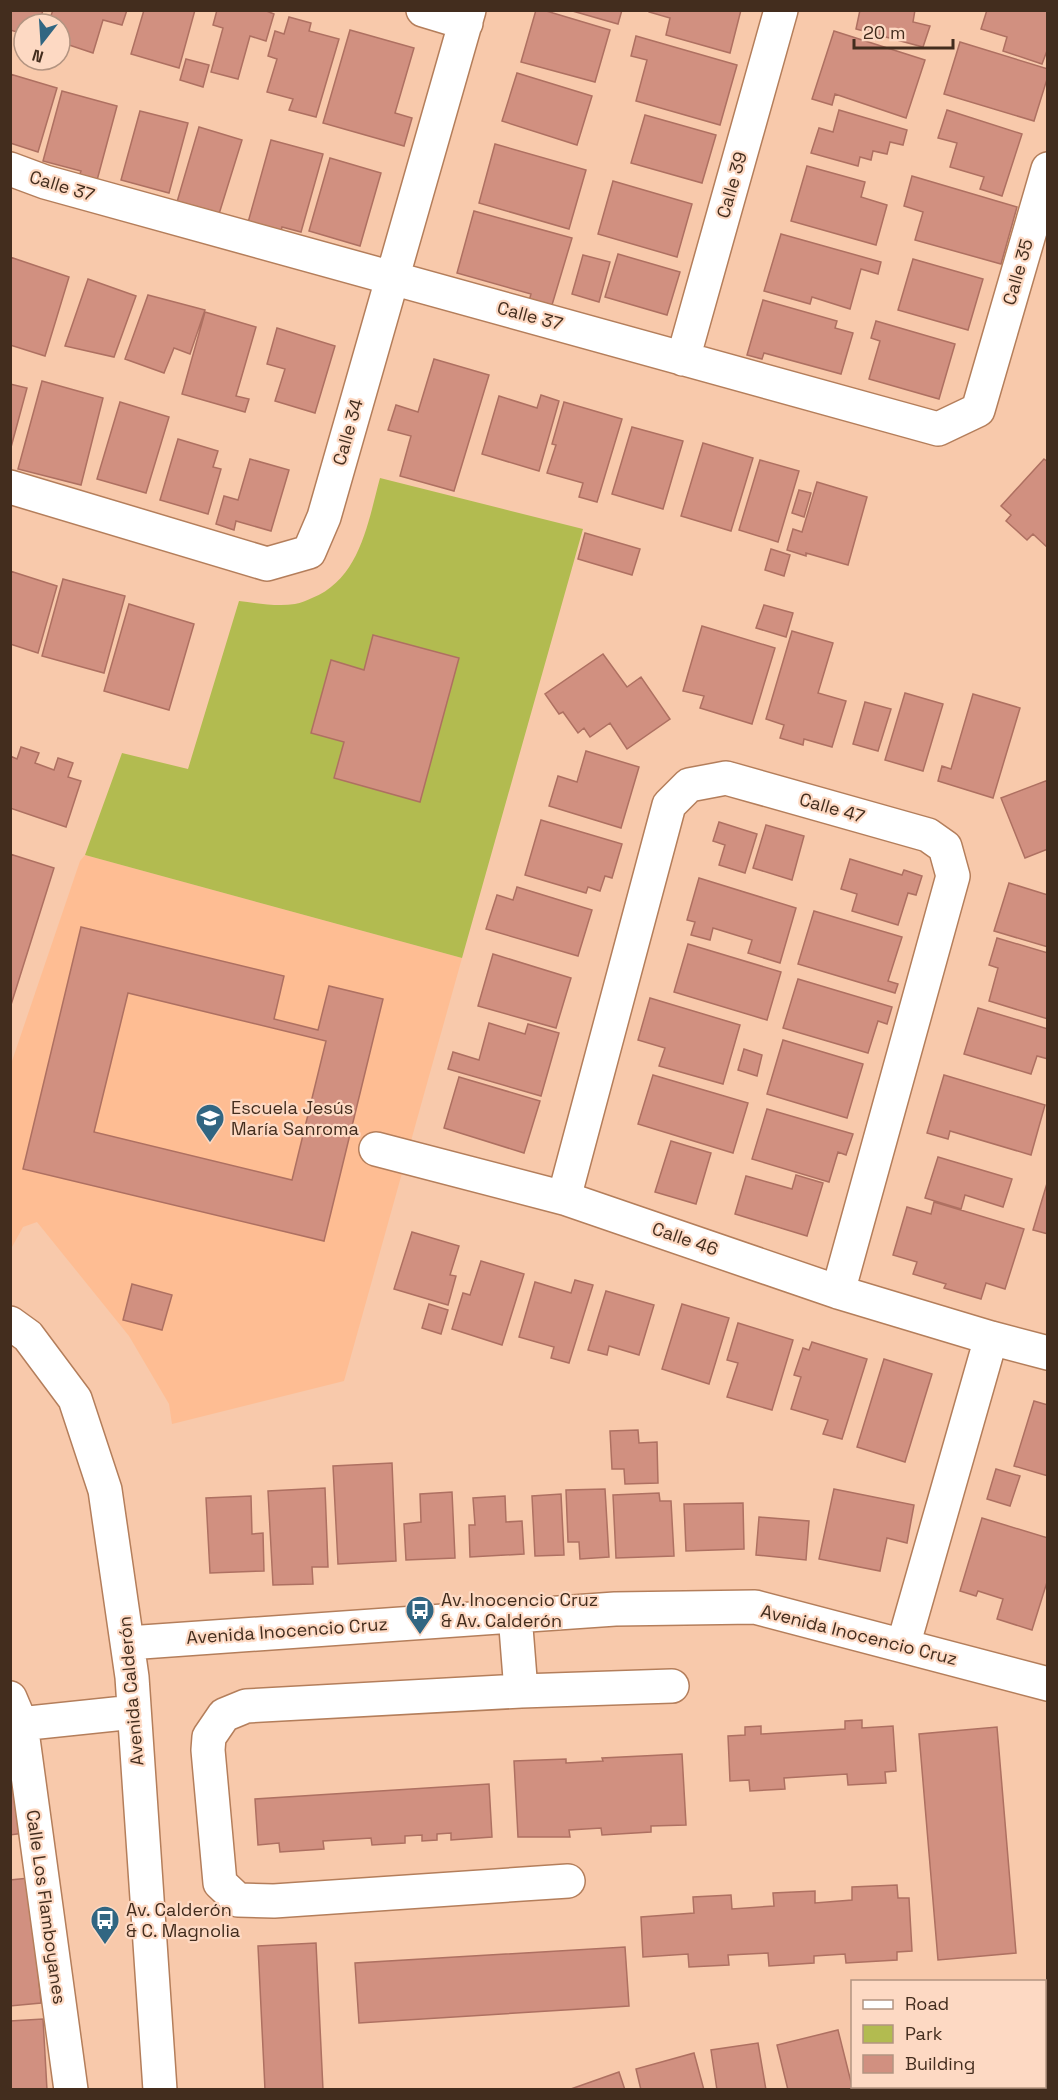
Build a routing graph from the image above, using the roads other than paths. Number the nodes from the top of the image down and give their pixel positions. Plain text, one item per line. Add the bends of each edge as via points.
1 (423, 10) edge
2 (781, 10) edge
3 (467, 17) edge
4 (10, 169) edge
5 (1047, 169) edge
6 (392, 278) junction
7 (999, 340) joint
8 (684, 359) junction
9 (10, 487) edge
10 (376, 1149) dead end
11 (564, 1198) junction
12 (838, 1292) junction
13 (10, 1323) edge
14 (991, 1338) junction
15 (1047, 1353) edge
16 (515, 1615) junction
17 (128, 1643) junction
18 (903, 1646) junction
19 (1047, 1684) edge
20 (672, 1686) dead end
21 (521, 1691) junction
22 (134, 1712) junction
23 (14, 1716) edge
24 (568, 1881) dead end
25 (71, 2090) edge
26 (160, 2090) edge

1 - 3 street
2 - 8 street, Calle 39
3 - 6 street, Calle 34
4 - 6 street, Calle 37
5 - 7 street, Calle 35
6 - 8 street, Calle 37
6 - 9 street, Calle 34 via 324,517 309,552 267,564
7 - 8 street, Calle 37 via 978,410 939,429
10 - 11 street, Calle 46
11 - 12 street, Calle 46
11 - 12 street, Calle 47 via 669,805 682,791 689,785 726,778 928,835 945,847 953,876
12 - 14 street, Calle 46
13 - 17 street, Avenida Calderón via 28,1336 75,1399 105,1490
14 - 15 street, Calle 46
14 - 18 street
16 - 17 street, Avenida Inocencio Cruz
16 - 18 street, Avenida Inocencio Cruz via 755,1607
16 - 21 street
17 - 22 street, Avenida Calderón
18 - 19 street, Avenida Inocencio Cruz
20 - 21 street
21 - 24 street via 246,1706 224,1715 209,1737 208,1750 220,1883 238,1899 274,1901
22 - 23 street
22 - 26 street, Avenida Calderón
23 - 25 street, Calle Los Flamboyanes

